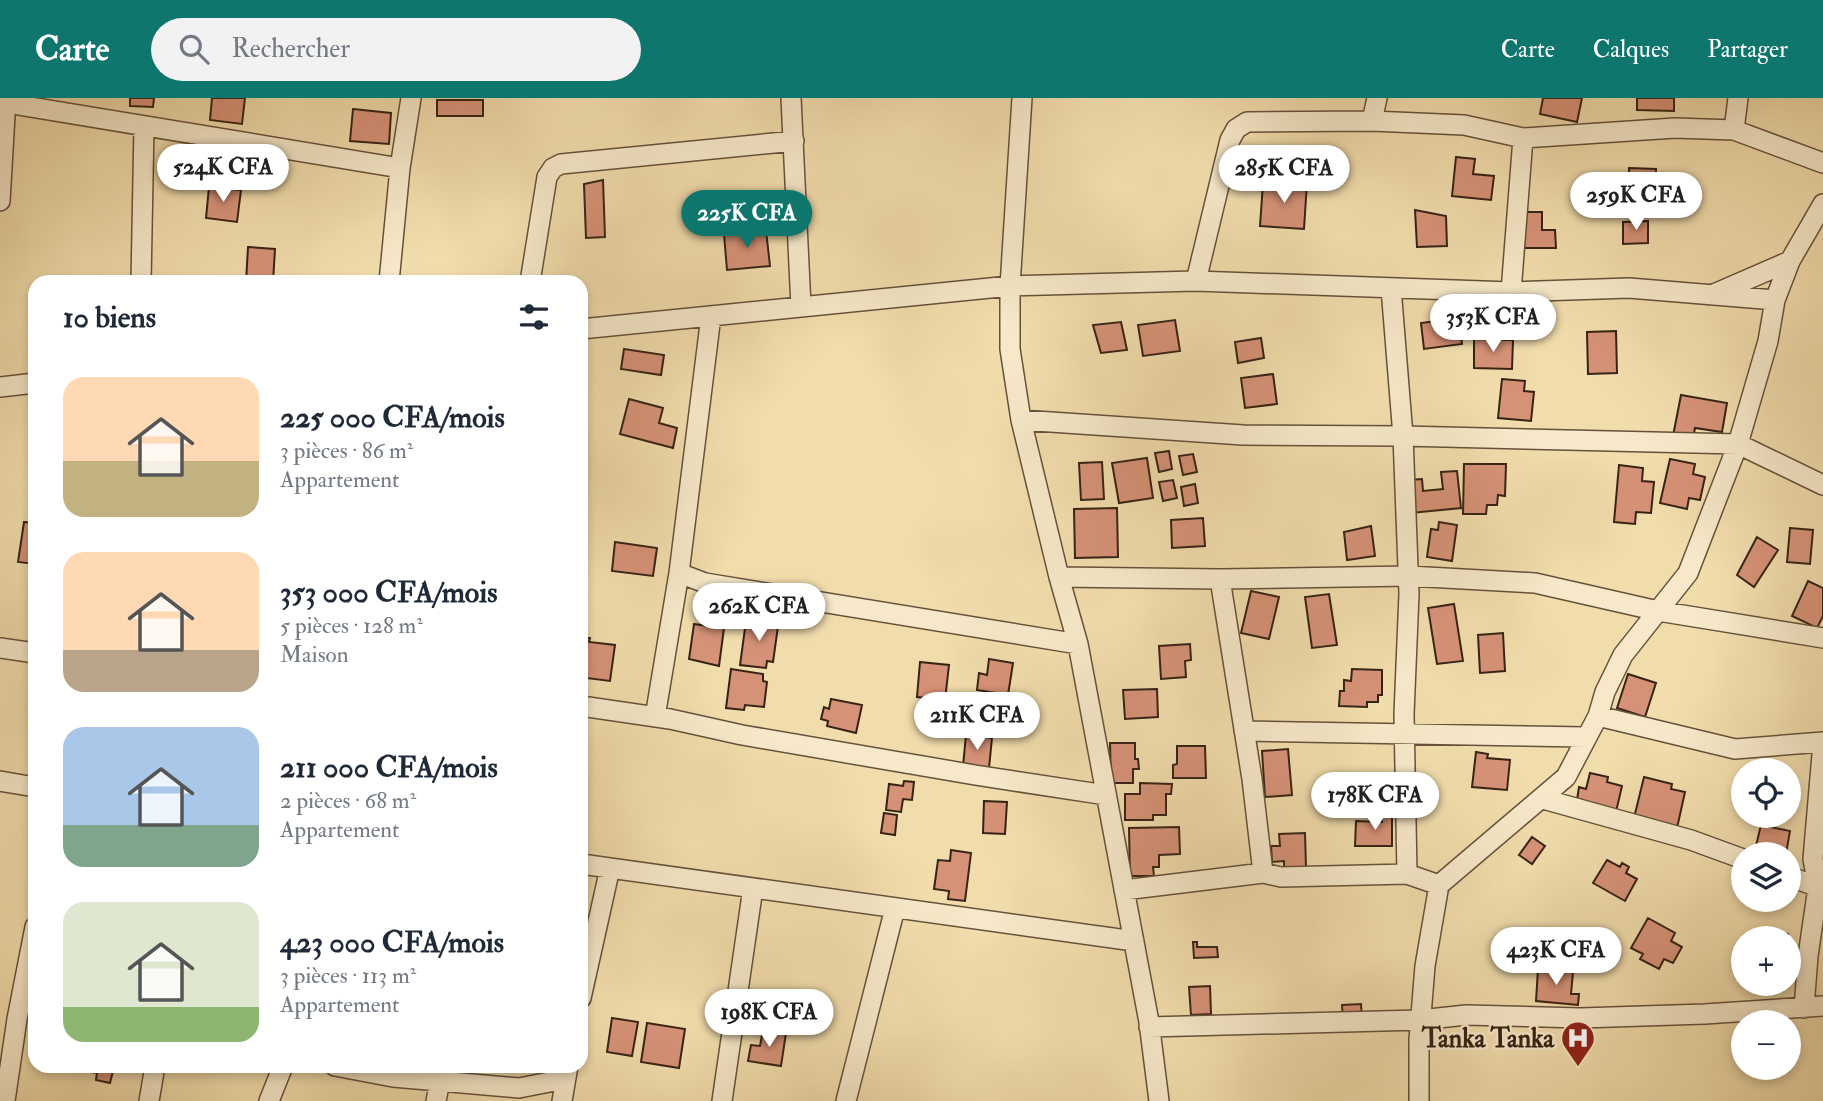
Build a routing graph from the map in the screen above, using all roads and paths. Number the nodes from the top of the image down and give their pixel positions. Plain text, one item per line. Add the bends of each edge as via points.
1 (411, 98) edge
2 (791, 98) edge
3 (1022, 98) edge
4 (1377, 98) edge
5 (1738, 98) edge
6 (6, 100) edge
7 (1372, 121) junction
8 (144, 126) junction
9 (1734, 130) junction
10 (1523, 138) junction
11 (794, 141) junction
12 (1823, 163) edge
13 (400, 168) junction
14 (0, 201) edge
15 (1823, 204) edge
16 (1790, 261) junction
17 (141, 275) edge
18 (390, 275) edge
19 (531, 275) edge
20 (1196, 281) junction
21 (1010, 286) junction
22 (1391, 288) junction
23 (1511, 292) junction
24 (1712, 295) junction
25 (1775, 300) junction
26 (800, 307) junction
27 (711, 316) junction
28 (588, 328) edge
29 (28, 384) edge
30 (0, 387) edge
31 (1021, 420) junction
32 (1403, 436) junction
33 (1738, 444) junction
34 (1823, 485) edge
35 (679, 573) junction
36 (1409, 576) junction
37 (1059, 577) junction
38 (1220, 579) junction
39 (1658, 611) junction
40 (1823, 638) edge
41 (1078, 644) junction
42 (0, 648) edge
43 (28, 652) edge
44 (588, 707) edge
45 (1598, 716) junction
46 (655, 717) junction
47 (1244, 731) junction
48 (1405, 735) junction
49 (1586, 737) junction
50 (1823, 742) edge
51 (0, 781) edge
52 (28, 786) edge
53 (1106, 795) junction
54 (1543, 799) junction
55 (1731, 855) edge
56 (588, 865) edge
57 (610, 868) junction
58 (1263, 873) junction
59 (1407, 874) junction
60 (1801, 881) edge
61 (1439, 886) junction
62 (1818, 887) junction
63 (753, 888) junction
64 (1124, 890) junction
65 (895, 908) junction
66 (1134, 941) junction
67 (28, 963) edge
68 (588, 967) edge
69 (1814, 1007) edge
70 (1420, 1020) junction
71 (1149, 1027) junction
72 (154, 1073) edge
73 (280, 1073) edge
74 (372, 1073) edge
75 (563, 1073) edge
76 (566, 1073) edge
77 (440, 1081) junction
78 (5, 1101) edge
79 (149, 1101) edge
80 (270, 1101) edge
81 (436, 1101) edge
82 (562, 1101) edge
83 (722, 1101) edge
84 (846, 1101) edge
85 (1160, 1101) edge
86 (1419, 1101) edge

1 - 13 street
2 - 11 street
3 - 21 street
4 - 7 street
5 - 9 street
6 - 8 street
6 - 14 street
7 - 10 street via 1464,125
7 - 20 street via 1247,122 1236,130
8 - 13 street
8 - 17 street
9 - 10 street via 1675,128
9 - 12 street
10 - 23 street
11 - 19 street via 553,168 547,177
11 - 26 street
13 - 18 street
15 - 16 street
16 - 24 street
16 - 25 street
20 - 21 street
20 - 22 street
21 - 26 street
21 - 31 street via 1010,349
22 - 23 street
22 - 32 street
23 - 24 street via 1629,288
24 - 25 street
25 - 33 street
26 - 27 street
27 - 28 street
27 - 35 street
29 - 30 street
31 - 32 street via 1243,435
31 - 37 street
32 - 33 street
32 - 36 street
33 - 34 street
33 - 39 street via 1688,573
35 - 41 street via 705,583
35 - 46 street
36 - 38 street
36 - 39 street via 1535,583
36 - 48 street
37 - 38 street
37 - 41 street
38 - 47 street
39 - 40 street
39 - 45 street via 1623,655
41 - 53 street
42 - 43 street
44 - 46 street
45 - 49 street
45 - 50 street via 1735,749
46 - 53 street via 935,769
47 - 48 street
47 - 58 street
48 - 49 street
48 - 59 street
49 - 54 street via 1566,777
50 - 62 street via 1813,859
51 - 52 street
53 - 64 street
54 - 55 street
54 - 61 street
56 - 57 street
57 - 63 street
57 - 68 street
58 - 59 street via 1281,877
58 - 64 street
59 - 61 street
60 - 62 street
61 - 70 street
62 - 69 street via 1808,956
63 - 65 street
63 - 83 street
64 - 66 street
65 - 66 street
65 - 84 street
66 - 71 street
67 - 78 street
69 - 70 street
70 - 71 street
70 - 86 street
71 - 85 street
72 - 79 street
73 - 80 street
74 - 77 street
75 - 77 street via 519,1088
76 - 82 street
77 - 81 street

